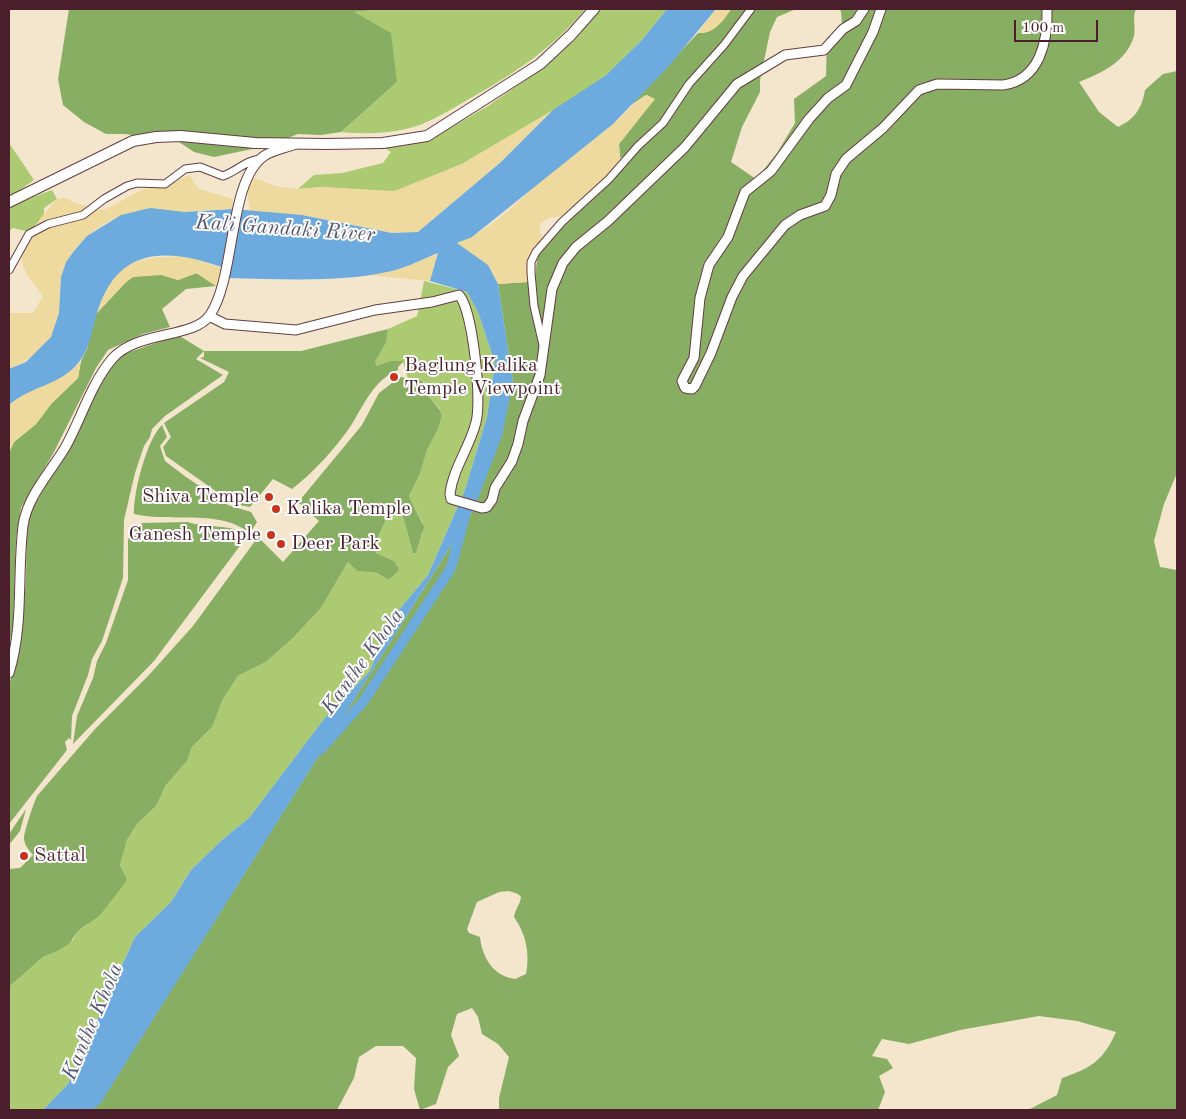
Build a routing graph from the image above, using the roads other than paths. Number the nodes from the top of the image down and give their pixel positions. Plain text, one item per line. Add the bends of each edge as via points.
1 (594, 9) edge
2 (751, 9) edge
3 (864, 9) edge
4 (881, 9) edge
5 (1047, 9) edge
6 (298, 144) junction
7 (262, 159) junction
8 (9, 202) edge
9 (9, 270) edge
10 (210, 316) junction
11 (544, 350) junction
12 (9, 672) edge

1 - 6 highway via 571,36 540,64 427,136 383,143
2 - 11 street via 689,84 664,123 562,222 536,252 531,262 533,294
3 - 11 main road via 856,21 843,29 824,50 785,55 737,84 685,147 576,247 563,263 552,289
4 - 5 main road via 846,85 828,98 771,171 750,186 741,199 733,224 703,282 692,365 682,382 685,388 695,386 743,276 794,218 825,206 836,174 846,160 883,128 919,90 937,84 1013,84 1027,75 1034,69 1043,48
6 - 7 main road
6 - 8 highway via 181,136 133,141
7 - 9 street via 250,160 223,176 200,167 185,169 165,184 126,186 83,215 48,224 29,234
7 - 10 main road via 249,173 242,194 222,288
10 - 11 main road via 225,324 296,330 375,310 459,295 468,314 479,387 478,412 451,486 452,499 482,508 492,500 518,444 540,375
10 - 12 main road via 196,326 130,345 105,368 65,447 25,515 20,615

